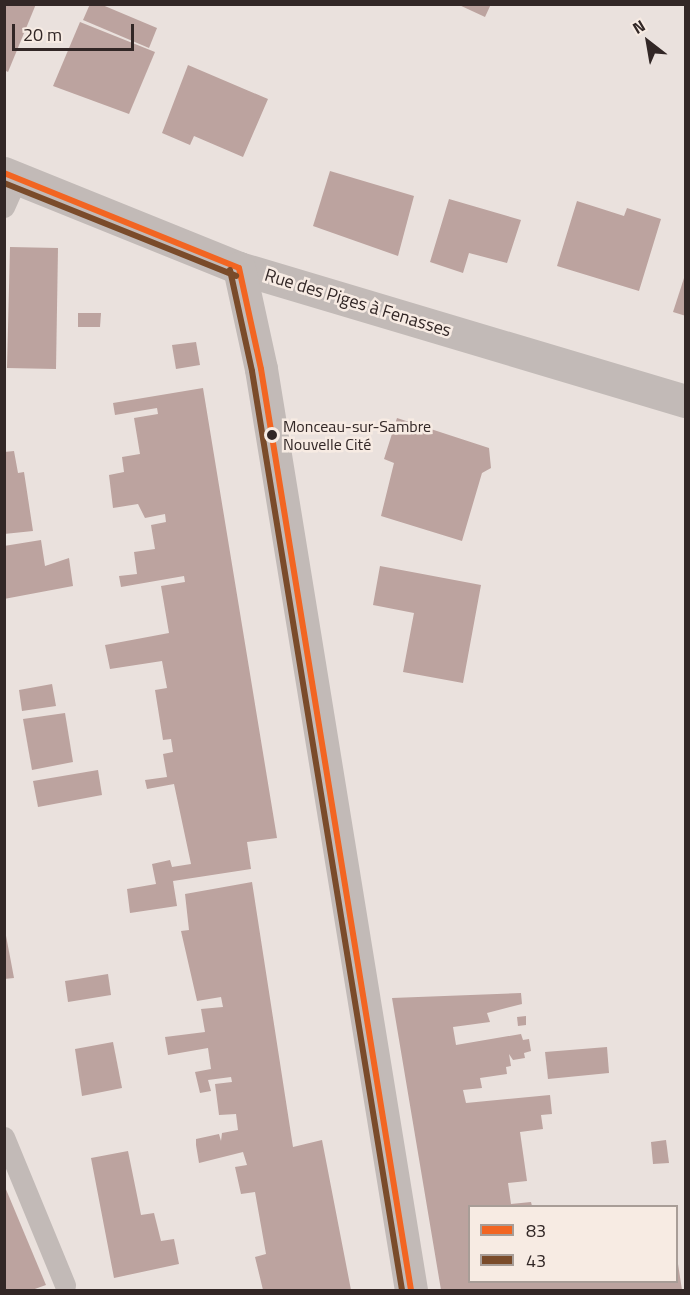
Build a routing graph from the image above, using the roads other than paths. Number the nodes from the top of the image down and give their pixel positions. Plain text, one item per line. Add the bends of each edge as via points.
1 (9, 186) edge
2 (239, 268) junction
3 (686, 401) edge
4 (4, 1137) edge
5 (65, 1285) dead end
6 (411, 1290) edge

1 - 2 street, Rue des Piges à Fenasses
2 - 3 street, Rue des Piges à Fenasses
2 - 6 street via 263,380
4 - 5 lane

